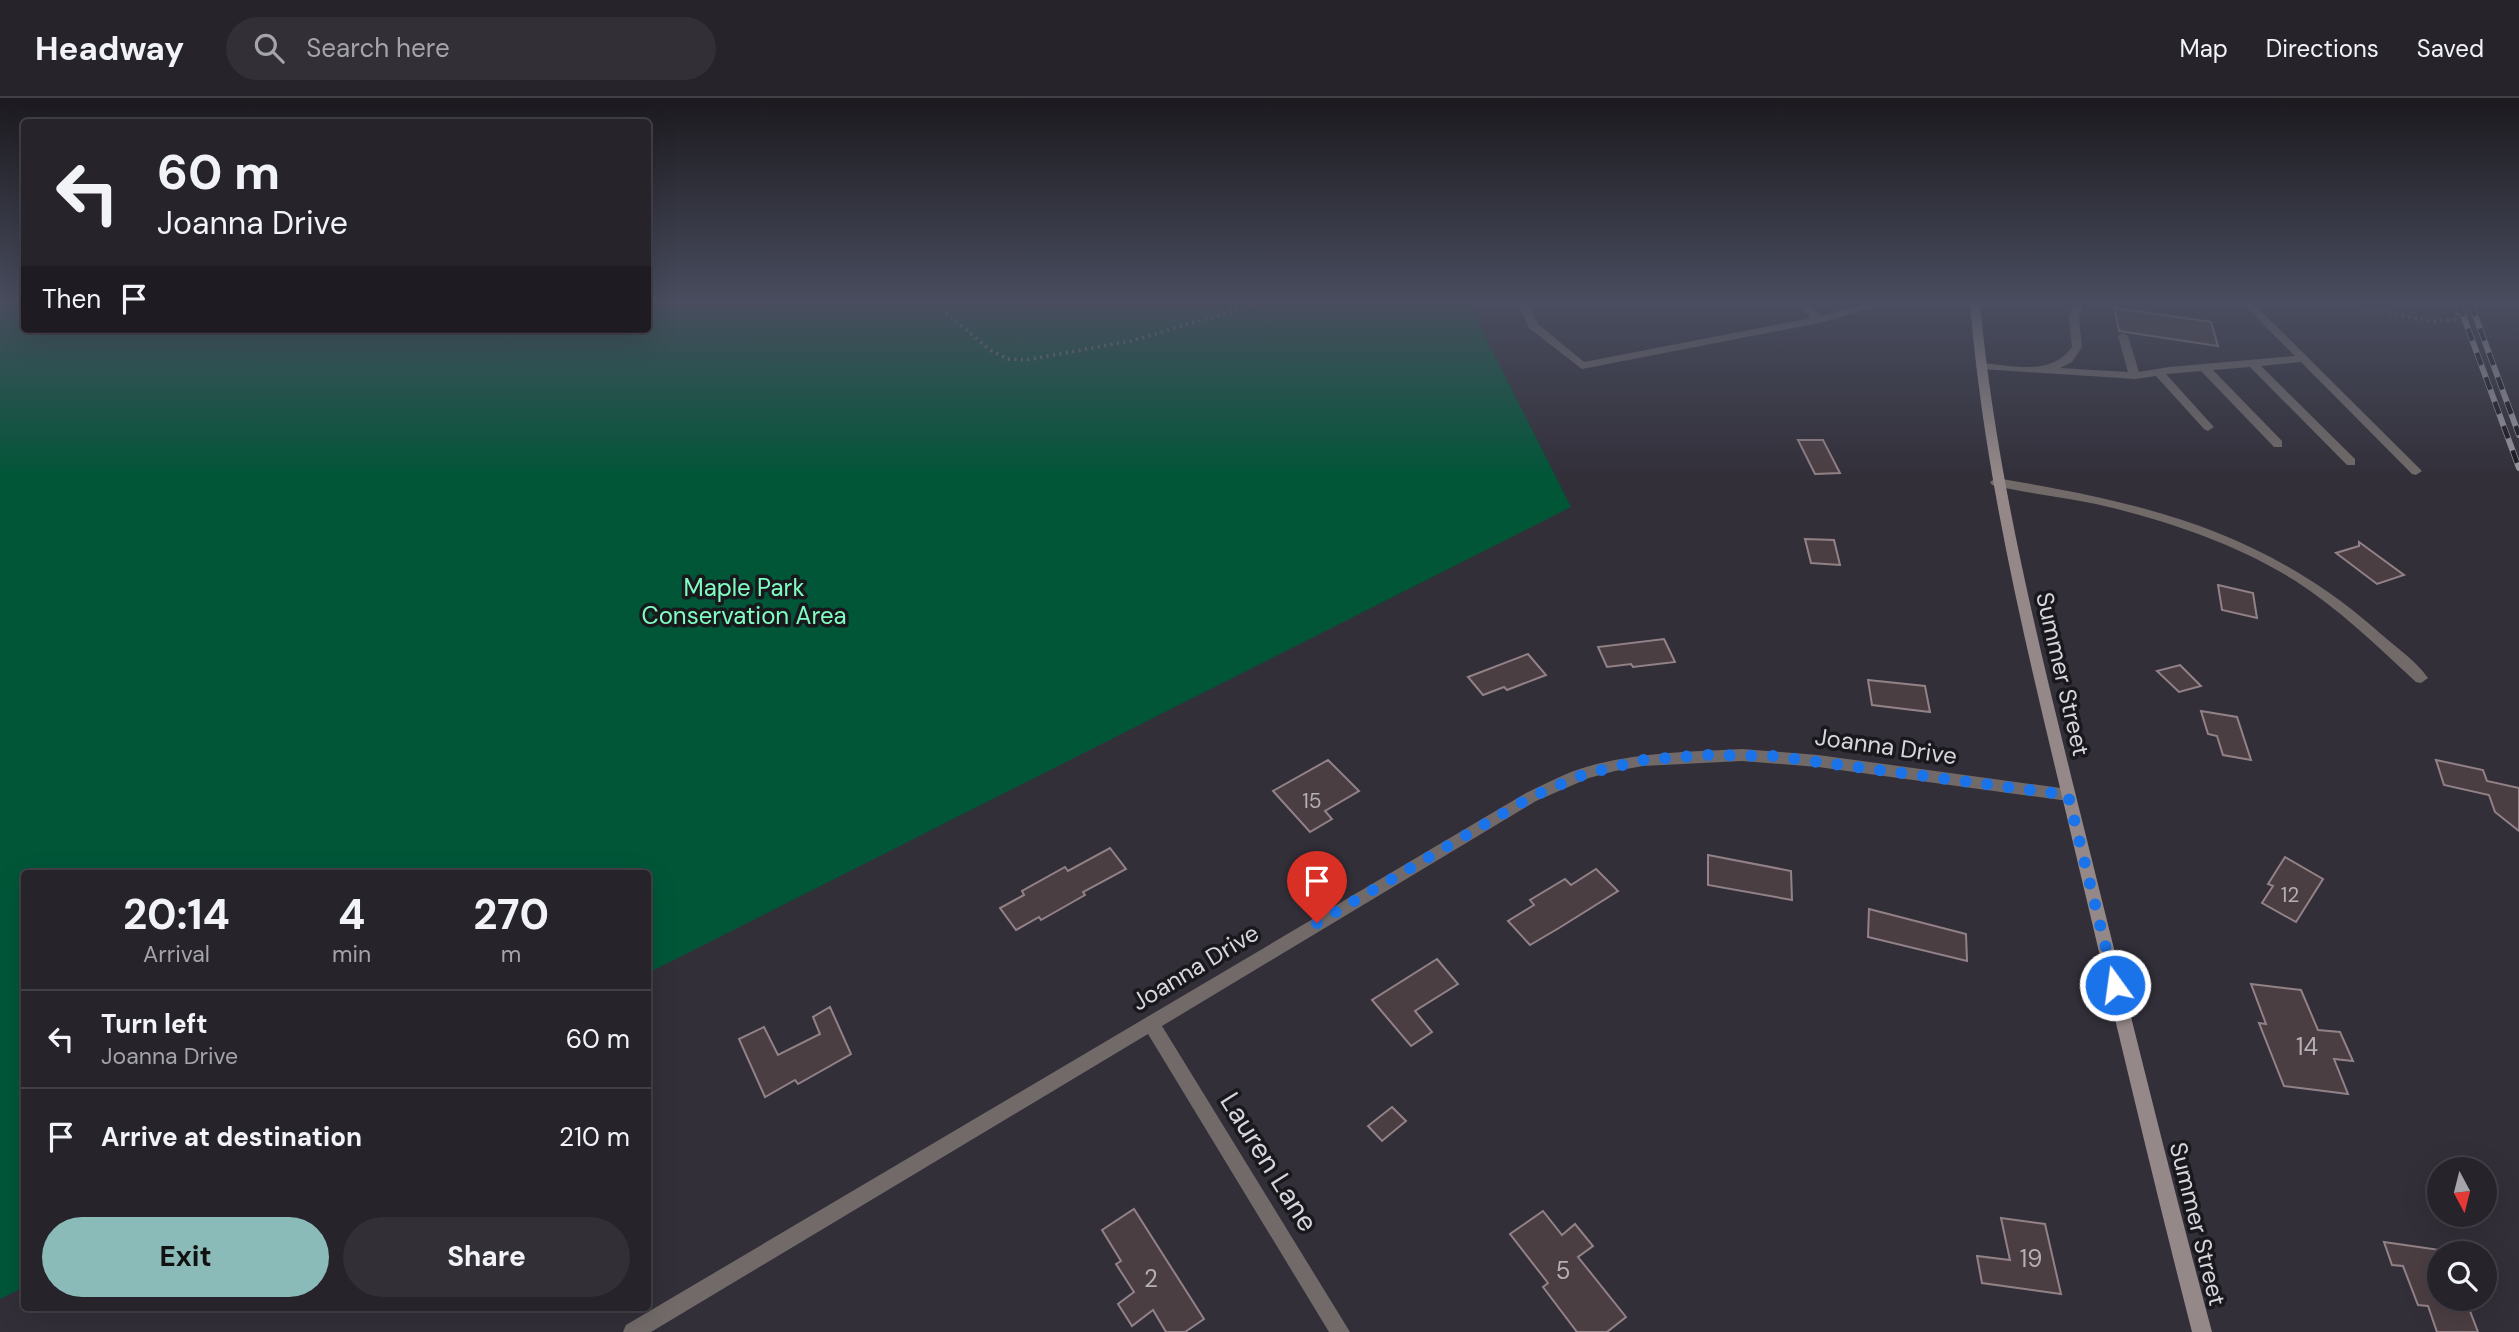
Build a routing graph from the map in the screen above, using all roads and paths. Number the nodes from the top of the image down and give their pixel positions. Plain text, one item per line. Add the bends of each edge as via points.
1 (1577, 362) edge
2 (1605, 362) edge
3 (1980, 362) edge
4 (2065, 362) edge
5 (2131, 362) edge
6 (2270, 362) edge
7 (2307, 362) edge
8 (2252, 363) junction
9 (1980, 366) junction
10 (2204, 367) junction
11 (2045, 371) junction
12 (2159, 372) junction
13 (2135, 376) junction
14 (2208, 427) dead end
15 (2278, 444) dead end
16 (2351, 462) dead end
17 (2417, 471) dead end
18 (1996, 482) junction
19 (2421, 678) dead end
20 (2068, 795) junction
21 (1150, 1022) junction
22 (633, 1332) edge
23 (1340, 1332) edge
24 (2202, 1332) edge

1 - 2 street via 1582,366
3 - 9 main road, Summer Street
4 - 11 street
5 - 13 street
6 - 8 street
7 - 17 street
8 - 10 street
8 - 16 street
9 - 11 street
9 - 18 main road, Summer Street
10 - 12 street
10 - 15 street
11 - 13 street
12 - 13 street
12 - 14 street
18 - 19 street via 2090,497 2145,512 2269,560 2359,623
18 - 20 main road, Summer Street
20 - 21 street, Joanna Drive via 1773,756 1706,755 1615,765 1531,797
20 - 24 main road, Summer Street
21 - 22 street, Joanna Drive
21 - 23 street, Lauren Lane

